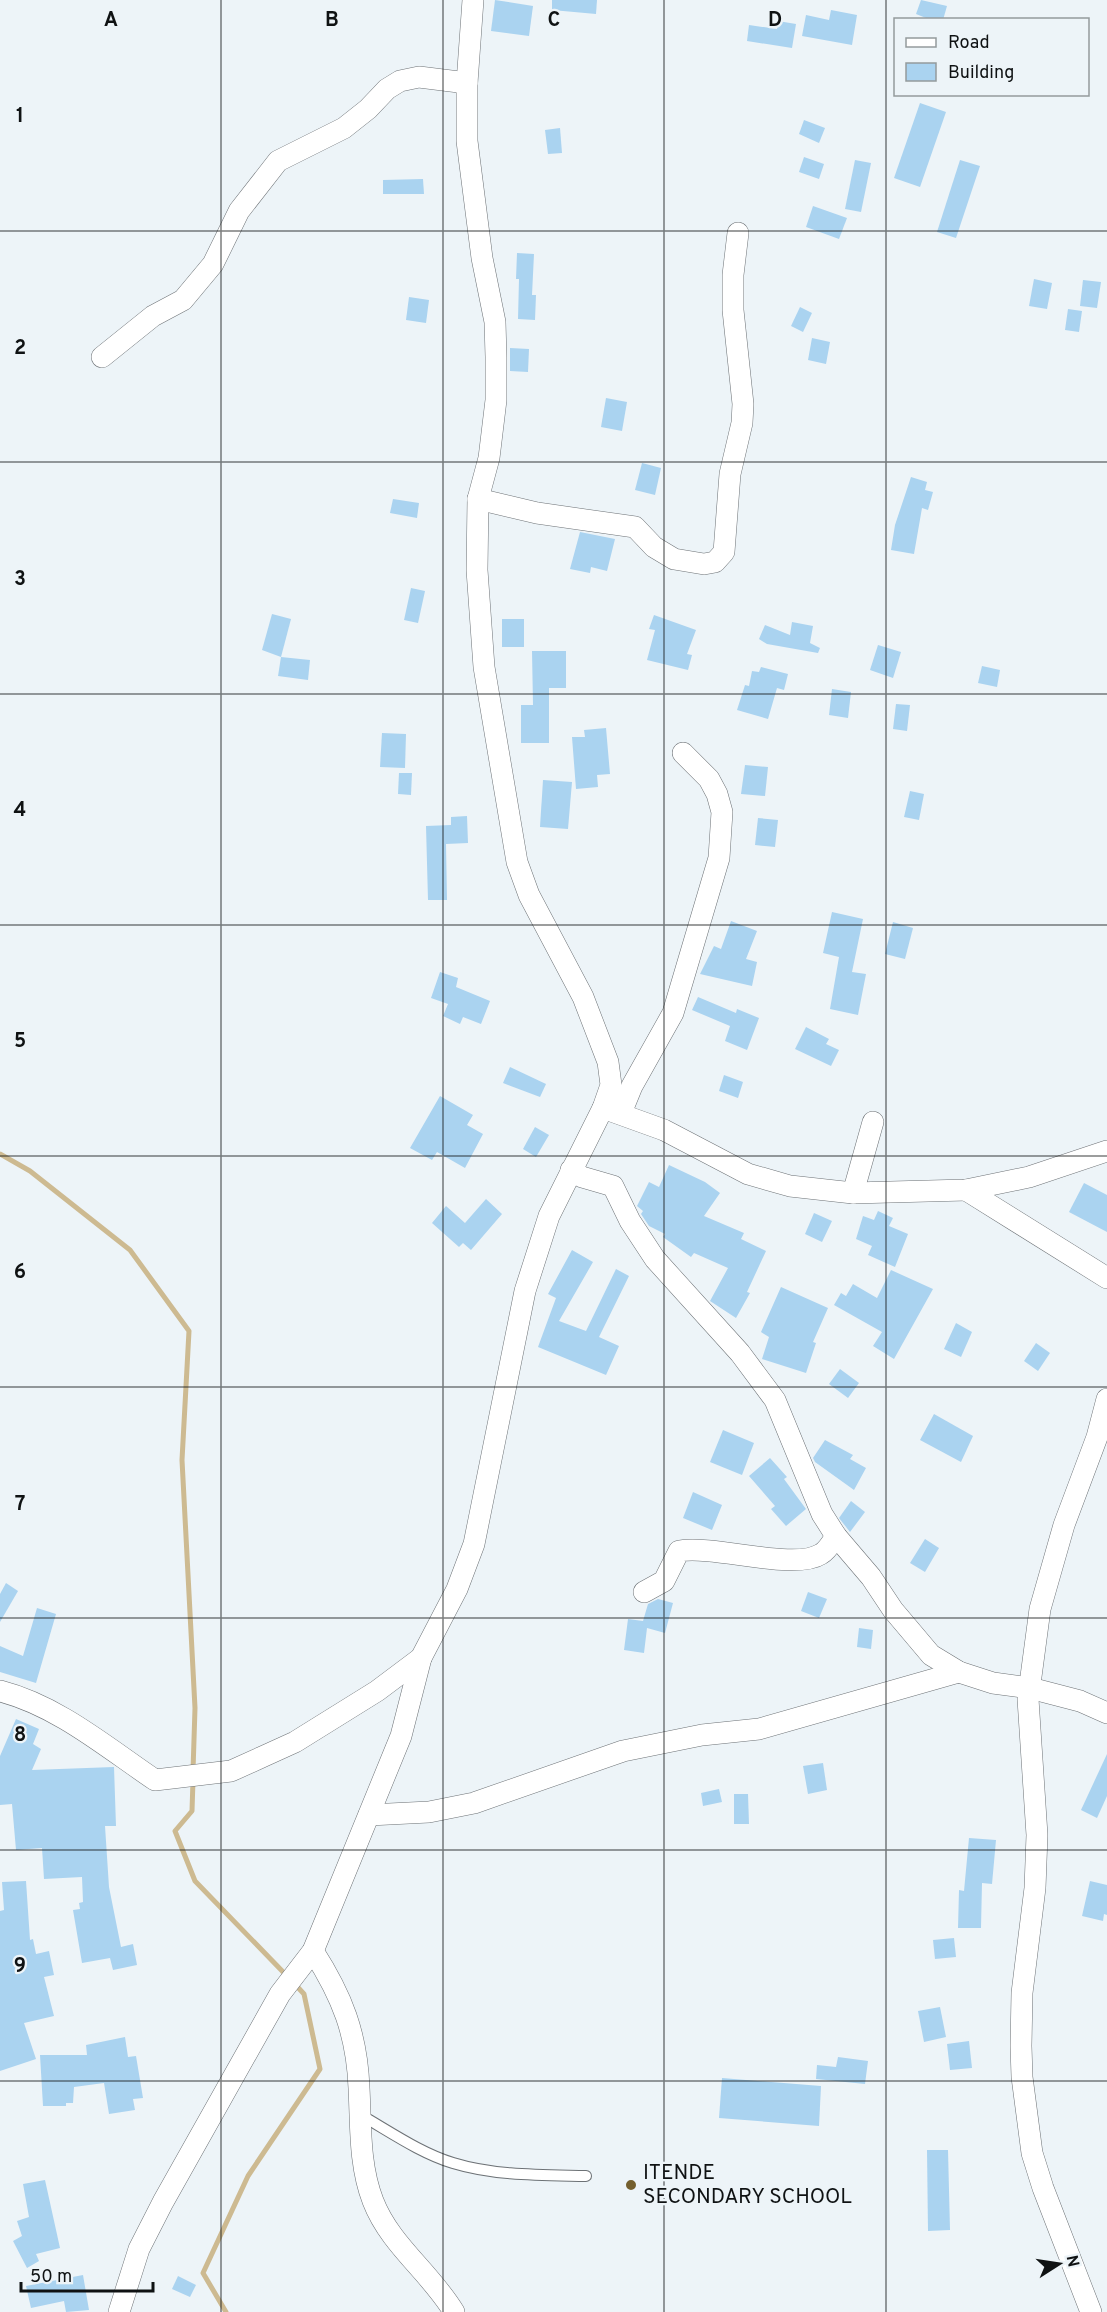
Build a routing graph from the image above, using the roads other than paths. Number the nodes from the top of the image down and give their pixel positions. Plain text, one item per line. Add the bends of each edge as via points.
1 (473, 0) edge
2 (467, 83) junction
3 (738, 233) dead end
4 (102, 357) dead end
5 (478, 499) junction
6 (683, 753) dead end
7 (612, 1110) junction
8 (873, 1122) dead end
9 (1107, 1151) edge
10 (571, 1170) junction
11 (966, 1190) junction
12 (853, 1193) junction
13 (1107, 1278) edge
14 (1107, 1399) edge
15 (836, 1536) junction
16 (644, 1592) dead end
17 (422, 1658) junction
18 (958, 1672) junction
19 (1030, 1688) junction
20 (0, 1691) edge
21 (1107, 1713) edge
22 (369, 1815) junction
23 (307, 1957) junction
24 (358, 2114) junction
25 (586, 2176) dead end
26 (119, 2312) edge
27 (454, 2312) edge
28 (1091, 2312) edge

1 - 2 street
2 - 4 street via 419,76 400,81 344,128 278,161 239,211 213,264 183,300 153,316
2 - 5 street via 467,141 496,346 496,400
3 - 5 street via 733,310 742,423 730,474 724,552 715,562 674,559 654,547 635,527 537,513
5 - 7 street via 477,570 484,667 517,862 528,895 583,997 608,1062
6 - 7 street via 709,779 717,794 722,812 719,858 673,1012 632,1086
7 - 10 street
7 - 12 street via 664,1130 748,1174 790,1186
8 - 12 street
9 - 11 street via 1029,1177
10 - 15 street via 613,1186 655,1259 754,1371 782,1414 822,1514
10 - 17 street via 549,1216 525,1291 474,1544 457,1589
11 - 12 street
11 - 13 street
14 - 19 street via 1049,1572
15 - 16 street via 823,1553 800,1561 679,1551 664,1581
15 - 18 street via 931,1655
17 - 20 street via 295,1742 231,1771 155,1780 58,1714
17 - 22 street via 401,1736
18 - 19 street via 993,1683
18 - 22 street via 759,1729 702,1735 623,1751 474,1803 420,1813
19 - 21 street via 1080,1701
19 - 28 street via 1037,1835 1035,1888 1022,1993 1022,2077 1035,2162
22 - 23 street
23 - 24 street via 336,1987 348,2017 360,2089
23 - 26 street via 280,1994 163,2202 140,2249
24 - 25 lane via 454,2164 521,2174
24 - 27 street via 372,2199 383,2223

